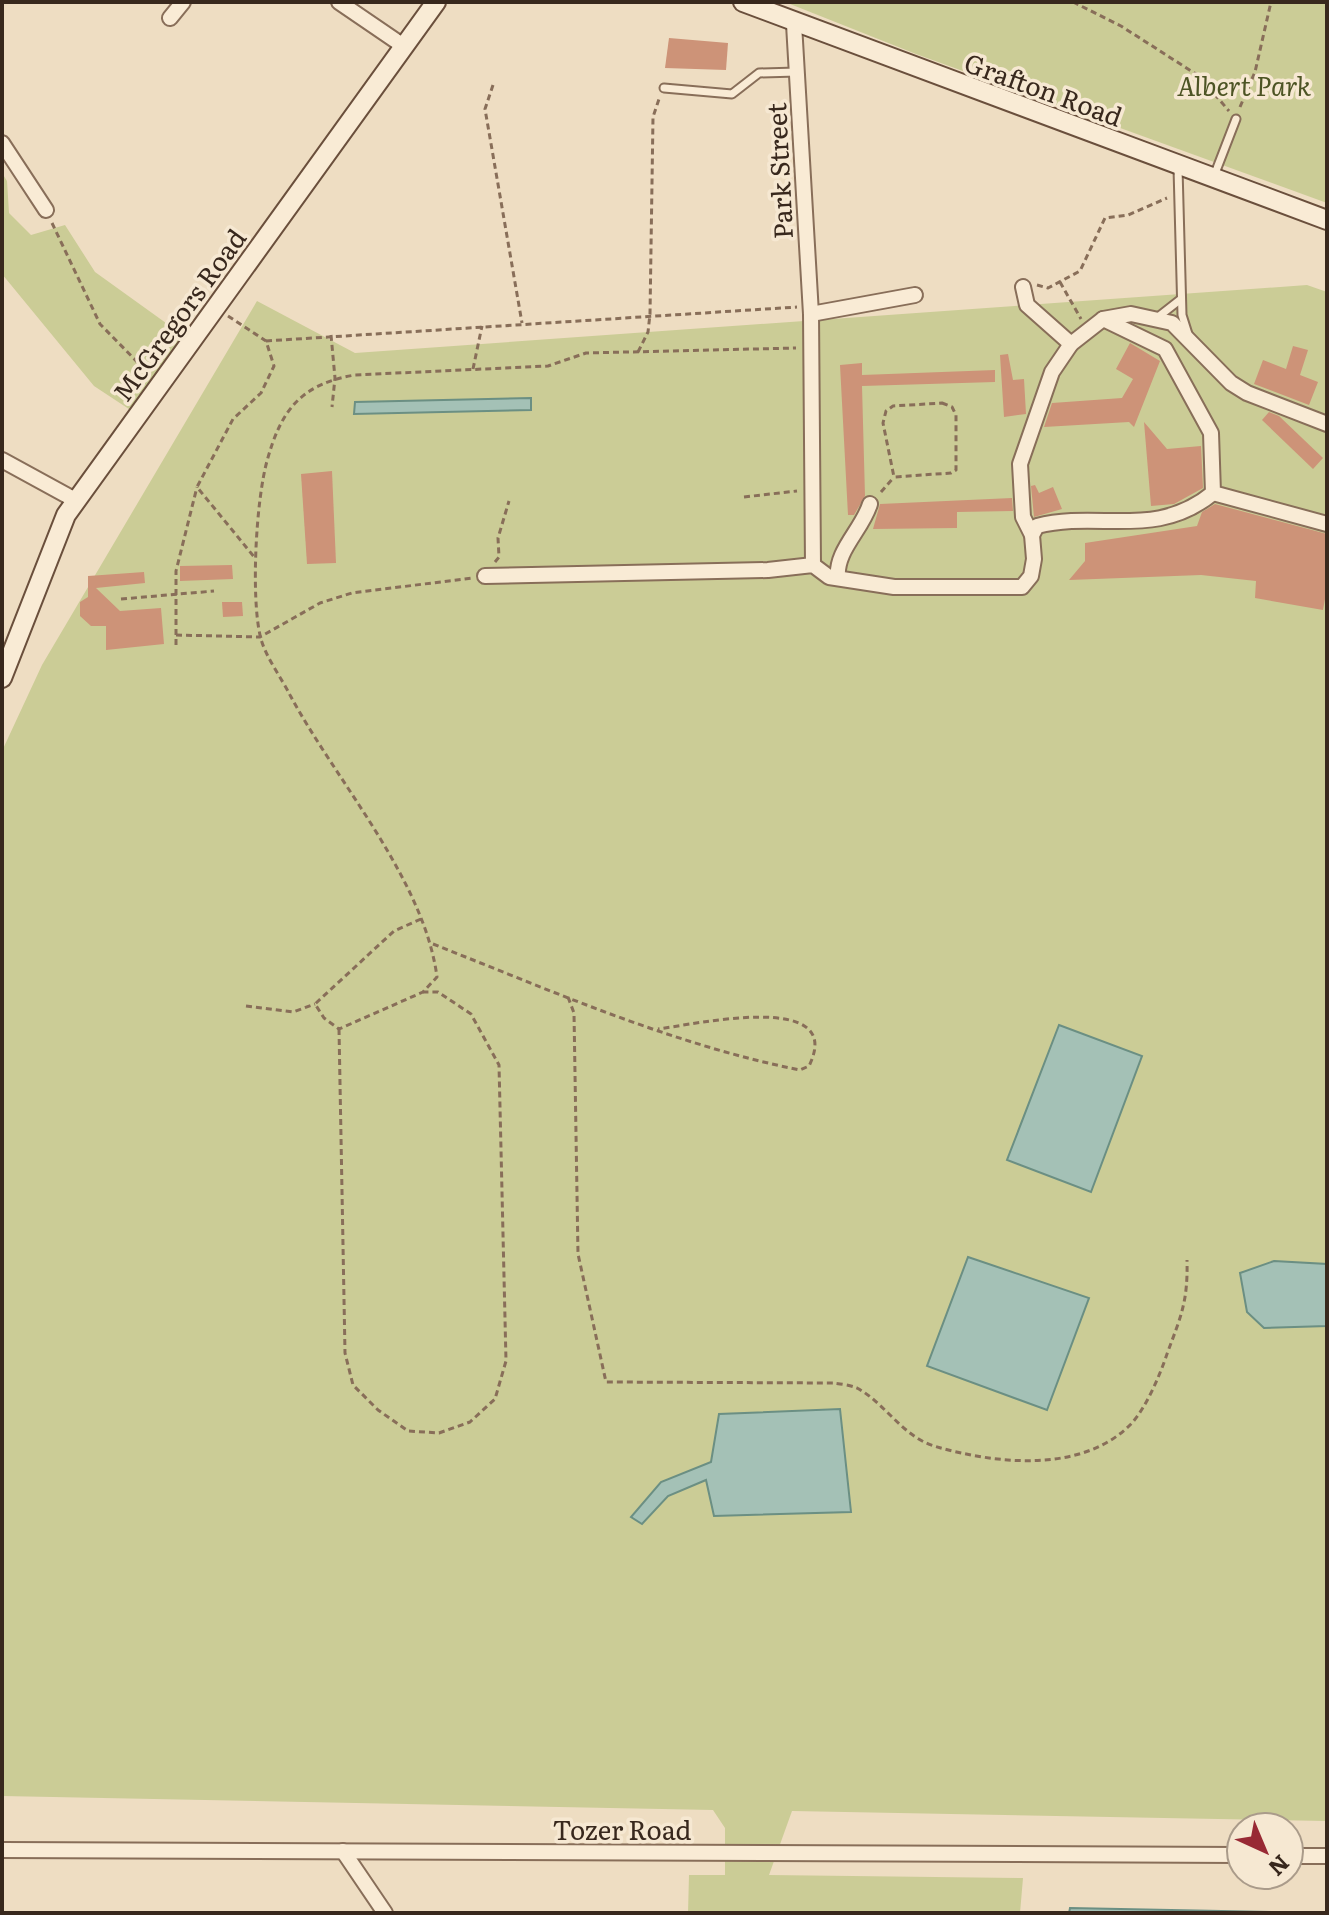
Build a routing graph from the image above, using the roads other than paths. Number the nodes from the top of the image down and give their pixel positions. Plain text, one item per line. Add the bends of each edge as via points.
1 (183, 2) edge
2 (339, 2) edge
3 (436, 2) edge
4 (743, 2) edge
5 (170, 18) dead end
6 (794, 24) junction
7 (402, 45) junction
8 (797, 72) junction
9 (664, 88) road end
10 (1236, 119) road end
11 (2, 143) edge
12 (1178, 165) junction
13 (1213, 178) junction
14 (46, 210) road end
15 (1327, 220) edge
16 (1023, 287) road end
17 (915, 295) dead end
18 (1181, 299) junction
19 (811, 310) junction
20 (1103, 319) junction
21 (1148, 320) junction
22 (1190, 339) junction
23 (1071, 344) junction
24 (1327, 424) edge
25 (2, 460) edge
26 (1213, 493) junction
27 (77, 501) junction
28 (870, 504) road end
29 (1327, 524) edge
30 (1032, 535) junction
31 (813, 565) junction
32 (485, 576) road end
33 (838, 578) junction
34 (2, 678) edge
35 (2, 1850) edge
36 (343, 1851) junction
37 (1225, 1855) edge
38 (1305, 1856) edge
39 (1327, 1856) edge
40 (385, 1913) edge

1 - 5 street
2 - 7 street
3 - 7 street, McGregors Road
4 - 6 street, Grafton Road
6 - 8 street, Park Street
6 - 12 street, Grafton Road
7 - 27 street, McGregors Road
8 - 9 lane via 759,73 732,94
8 - 19 street, Park Street
10 - 13 lane
11 - 14 street
12 - 13 street, Grafton Road
12 - 18 lane
13 - 15 street, Grafton Road
16 - 23 street via 1027,305
17 - 19 street
18 - 21 lane via 1164,315
18 - 22 lane
19 - 31 street, Park Street
20 - 21 street via 1131,314
20 - 23 street
20 - 26 street via 1165,349 1211,433
21 - 22 street via 1172,323
22 - 24 street via 1247,393
23 - 30 street via 1052,372 1020,464 1023,517
25 - 27 street
26 - 29 street
26 - 30 street via 1190,512 1136,522 1057,521 1037,526
27 - 34 street, McGregors Road via 66,515
28 - 33 street via 836,563
30 - 33 street via 1031,576 1022,587 894,587
31 - 32 street
31 - 33 street
35 - 36 street, Tozer Road
36 - 37 street, Tozer Road
36 - 40 street
38 - 39 street

